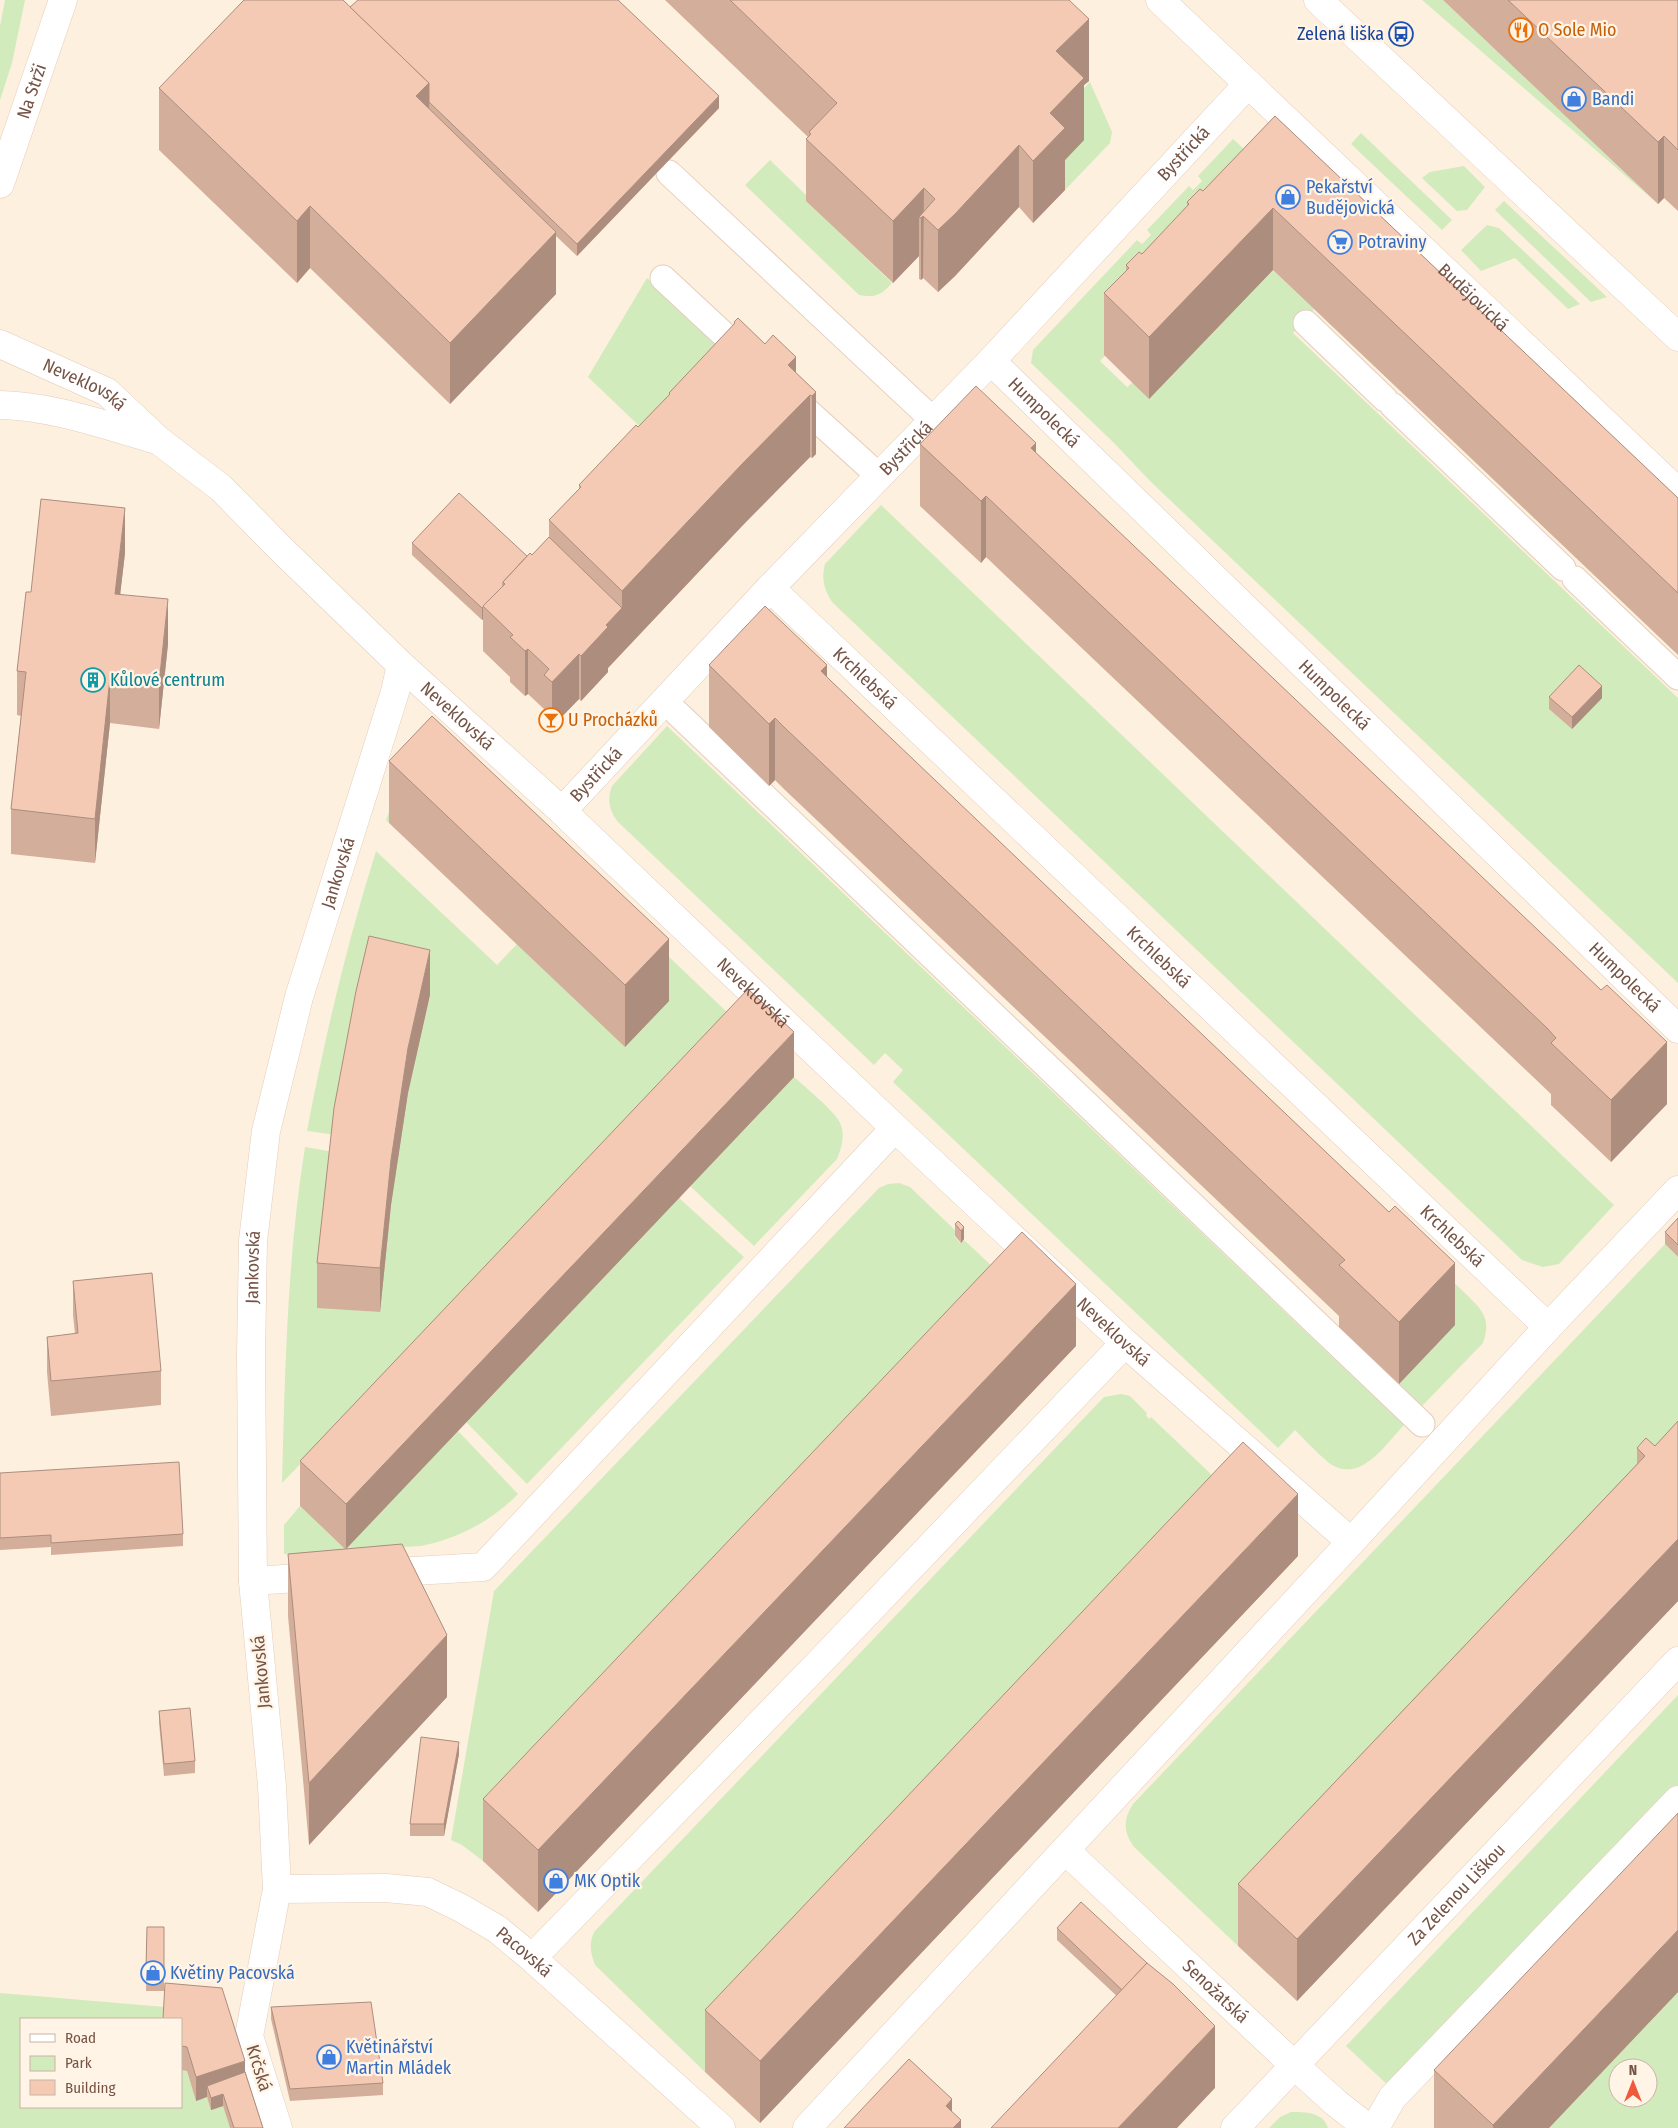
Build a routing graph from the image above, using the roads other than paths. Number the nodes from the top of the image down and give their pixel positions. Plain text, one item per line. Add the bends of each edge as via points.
1 (63, 0) edge
2 (1160, 0) edge
3 (1318, 0) edge
4 (1248, 84) junction
5 (669, 173) dead end
6 (0, 184) edge
7 (663, 278) dead end
8 (1306, 323) dead end
9 (1678, 337) edge
10 (0, 344) edge
11 (991, 362) junction
12 (0, 404) edge
13 (933, 420) junction
14 (158, 440) junction
15 (878, 476) junction
16 (1678, 492) edge
17 (770, 588) junction
18 (401, 665) junction
19 (1678, 677) edge
20 (676, 712) dead end
21 (562, 810) junction
22 (1678, 1029) edge
23 (895, 1128) junction
24 (1678, 1190) edge
25 (1548, 1326) junction
26 (1125, 1343) junction
27 (1422, 1424) dead end
28 (1351, 1542) junction
29 (252, 1581) junction
30 (1678, 1661) edge
31 (1678, 1800) edge
32 (1066, 1851) junction
33 (277, 1889) junction
34 (532, 1958) junction
35 (1294, 2065) junction
36 (278, 2128) edge
37 (721, 2128) edge
38 (807, 2128) edge
39 (1235, 2128) edge
40 (1368, 2128) edge
41 (1375, 2128) edge

1 - 6 street, Na Strži
2 - 4 street, Budějovická
3 - 9 street
4 - 11 street, Bystřická
4 - 16 street, Budějovická
5 - 13 lane
7 - 15 lane
8 - 19 lane
10 - 14 street, Neveklovská via 107,392
11 - 13 street, Bystřická
11 - 22 street, Humpolecká
12 - 14 street, Neveklovská via 22,405 78,417
13 - 15 street, Bystřická
14 - 18 street, Neveklovská via 221,488
15 - 17 street, Bystřická
17 - 21 street, Bystřická
17 - 25 street, Krchlebská
18 - 21 street, Neveklovská
18 - 29 street, Jankovská via 299,997 266,1130 253,1241
20 - 27 lane
21 - 23 street, Neveklovská
23 - 26 street, Neveklovská
23 - 29 street via 483,1567
24 - 25 street
25 - 28 street
26 - 28 street, Neveklovská
26 - 34 street
28 - 32 street
29 - 33 street, Jankovská via 272,1786
30 - 35 street, Za Zelenou Liškou
31 - 41 street via 1392,2098
32 - 35 street, Senožatská
32 - 38 street
33 - 34 street, Pacovská via 386,1888 428,1892 497,1929
33 - 36 street, Krčská via 249,2036
34 - 37 street, Pacovská
35 - 39 street, Za Zelenou Liškou
35 - 40 street, Senožatská

